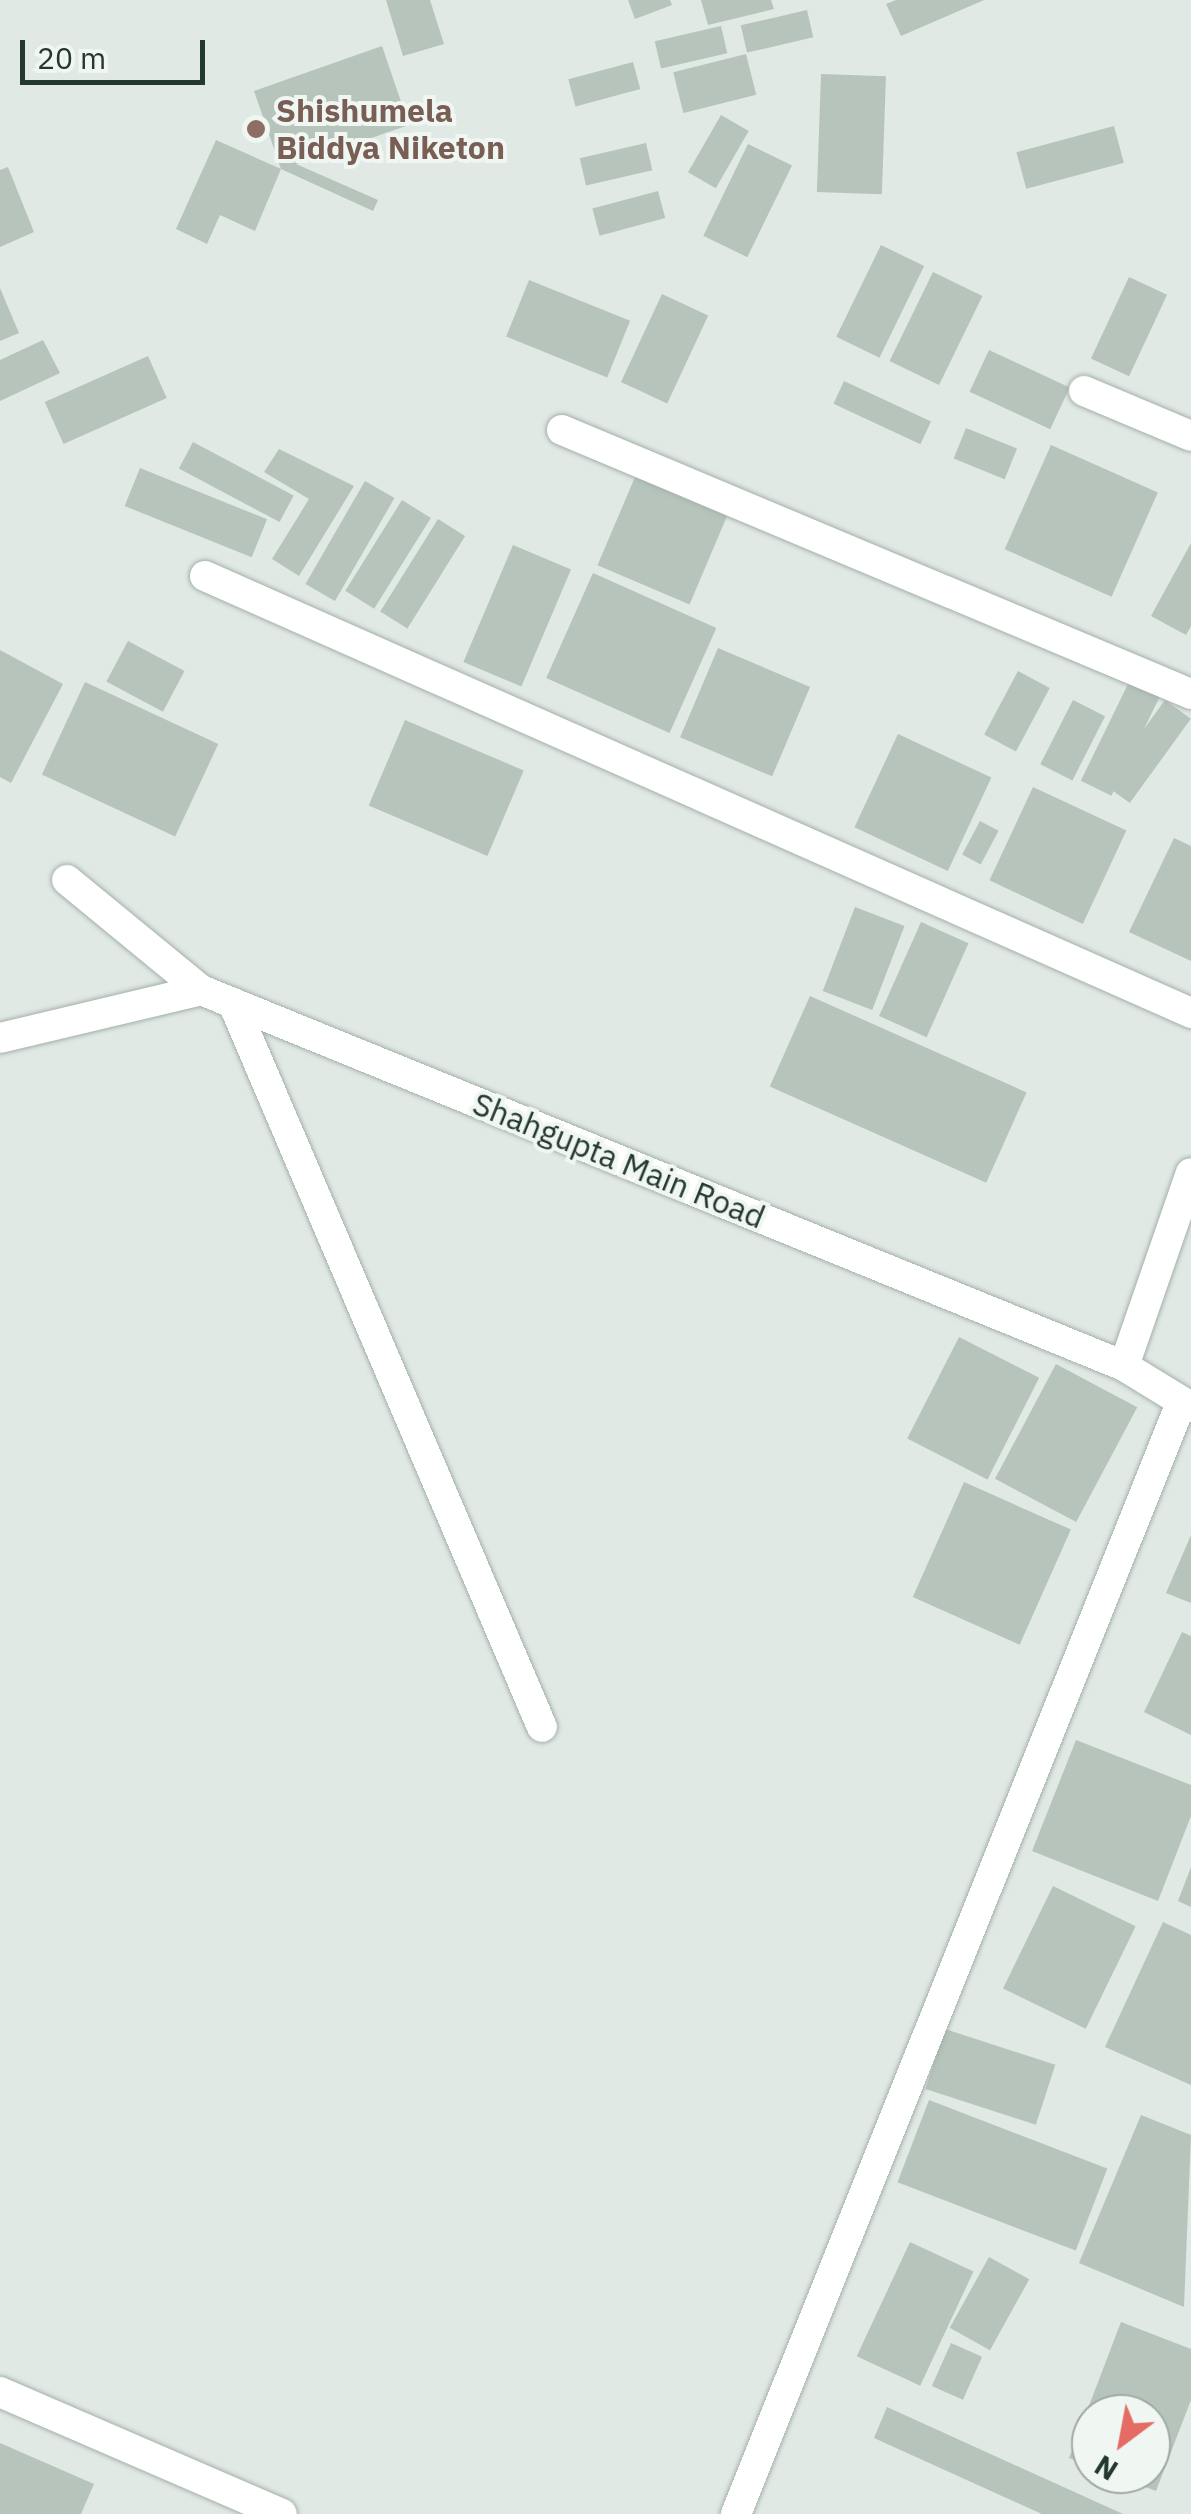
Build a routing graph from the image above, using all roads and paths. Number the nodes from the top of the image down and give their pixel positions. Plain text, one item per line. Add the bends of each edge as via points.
1 (1084, 391) dead end
2 (562, 430) dead end
3 (1191, 436) edge
4 (205, 576) dead end
5 (1191, 694) edge
6 (66, 880) dead end
7 (201, 990) junction
8 (233, 1002) junction
9 (1191, 1013) edge
10 (0, 1038) edge
11 (1191, 1173) edge
12 (1124, 1366) junction
13 (1186, 1405) edge
14 (542, 1727) dead end
15 (0, 2392) edge
16 (282, 2514) edge
17 (736, 2514) edge

1 - 3 street
2 - 5 street
4 - 9 street
6 - 7 street, Shahgupta Main Road
7 - 8 street, Shahgupta Main Road
7 - 10 street
8 - 12 street, Shahgupta Main Road
8 - 14 street
11 - 12 street
12 - 13 street, Shahgupta Main Road
13 - 17 street
15 - 16 street

